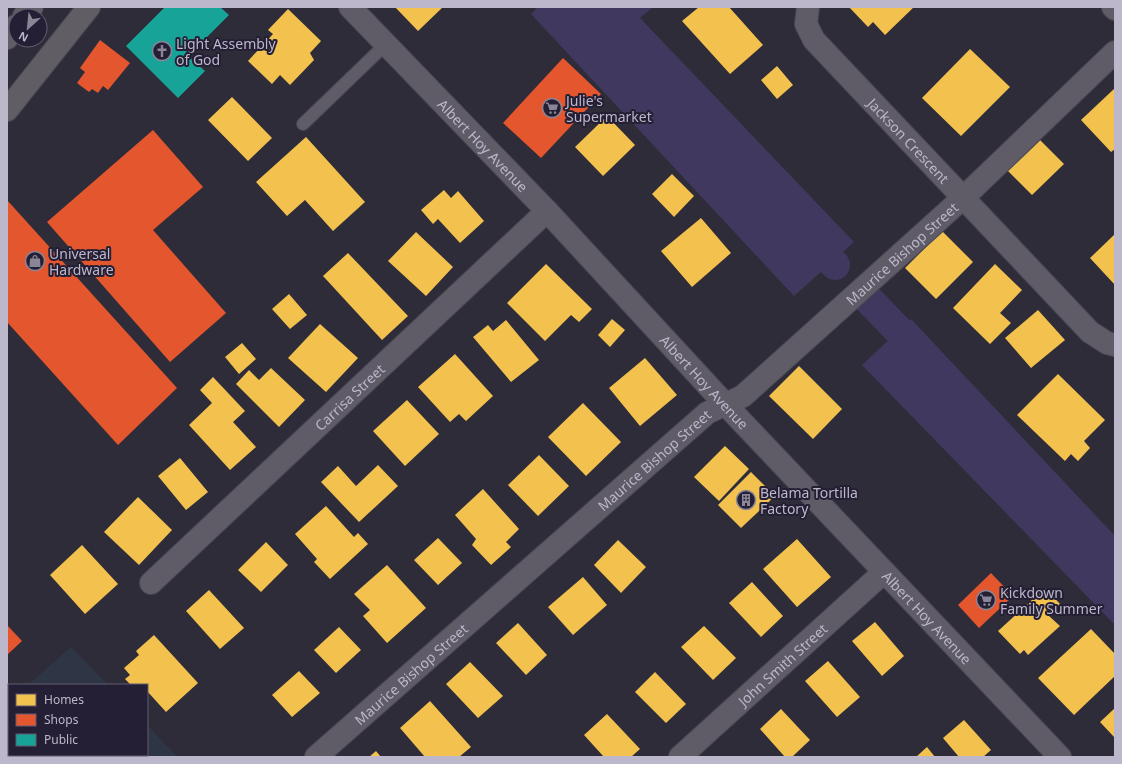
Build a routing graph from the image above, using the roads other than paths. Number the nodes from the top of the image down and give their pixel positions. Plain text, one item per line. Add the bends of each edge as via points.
1 (89, 7) edge
2 (350, 7) edge
3 (808, 7) edge
4 (386, 44) junction
5 (1115, 52) edge
6 (7, 110) edge
7 (303, 124) dead end
8 (964, 197) junction
9 (547, 211) junction
10 (1115, 345) edge
11 (725, 404) junction
12 (884, 572) junction
13 (151, 583) dead end
14 (1050, 754) edge
15 (316, 757) edge
16 (680, 757) edge

1 - 6 highway
2 - 4 street, Albert Hoy Avenue
3 - 8 street, Jackson Crescent via 806,24 814,40
4 - 7 lane
4 - 9 street, Albert Hoy Avenue
5 - 8 street, Maurice Bishop Street
8 - 10 street, Jackson Crescent via 1090,332
8 - 11 street, Maurice Bishop Street via 743,396
9 - 11 street, Albert Hoy Avenue
9 - 13 street, Carrisa Street
11 - 12 street, Albert Hoy Avenue
11 - 15 street, Maurice Bishop Street via 707,413
12 - 14 street, Albert Hoy Avenue
12 - 16 street, John Smith Street

